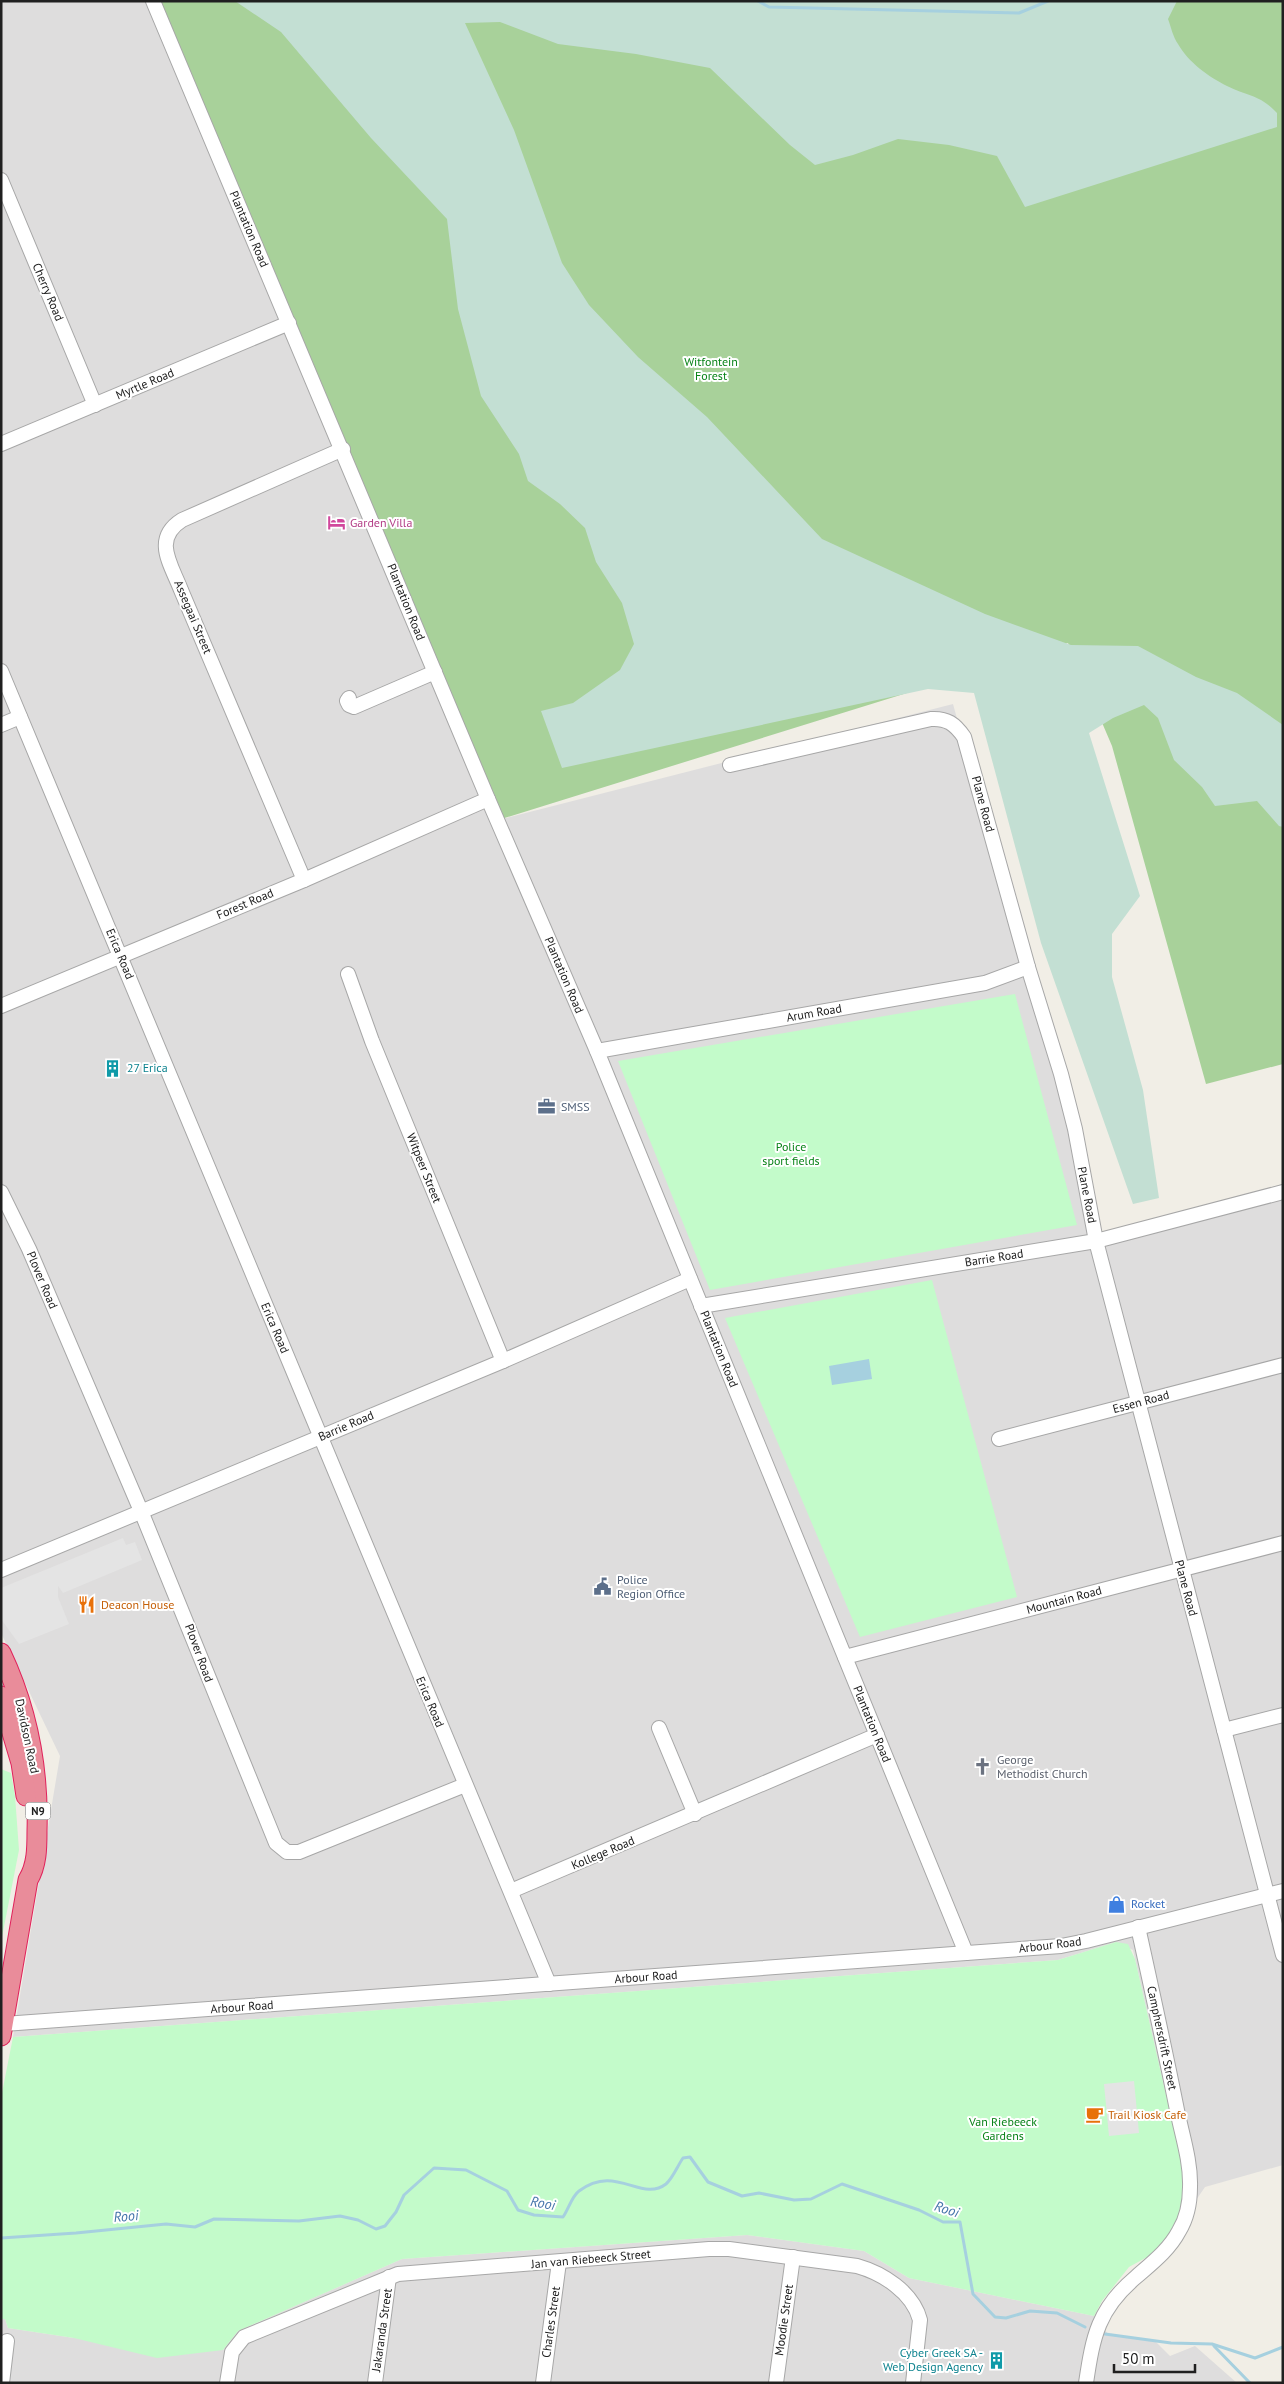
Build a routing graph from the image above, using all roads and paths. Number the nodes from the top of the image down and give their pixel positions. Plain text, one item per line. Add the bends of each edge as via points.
1 (153, 1) edge
2 (1, 180) edge
3 (288, 323) junction
4 (95, 405) junction
5 (1, 444) edge
6 (343, 449) junction
7 (1, 671) edge
8 (435, 672) junction
9 (349, 698) dead end
10 (20, 717) junction
11 (1, 724) edge
12 (730, 766) dead end
13 (488, 799) junction
14 (304, 880) junction
15 (120, 956) junction
16 (1028, 967) junction
17 (348, 974) dead end
18 (1, 1006) edge
19 (597, 1051) junction
20 (1, 1192) edge
21 (1283, 1192) edge
22 (1096, 1241) junction
23 (690, 1279) junction
24 (701, 1306) junction
25 (503, 1361) junction
26 (1283, 1366) edge
27 (1137, 1404) junction
28 (321, 1437) junction
29 (1000, 1439) dead end
30 (141, 1511) junction
31 (1283, 1543) edge
32 (1, 1570) edge
33 (1181, 1570) junction
34 (1, 1653) edge
35 (845, 1657) junction
36 (1, 1696) edge
37 (1283, 1715) edge
38 (659, 1728) dead end
39 (1224, 1730) junction
40 (877, 1735) junction
41 (465, 1785) junction
42 (695, 1814) junction
43 (28, 1880) junction
44 (511, 1891) junction
45 (1283, 1891) edge
46 (1266, 1895) junction
47 (1138, 1927) junction
48 (966, 1953) junction
49 (1283, 1955) edge
50 (549, 1984) junction
51 (2, 2030) edge
52 (793, 2257) junction
53 (560, 2262) junction
54 (389, 2277) junction
55 (7, 2341) dead end
56 (2, 2383) edge
57 (227, 2383) edge
58 (375, 2383) edge
59 (544, 2383) edge
60 (776, 2383) edge
61 (913, 2383) edge
62 (1086, 2383) edge

1 - 3 street, Plantation Road
2 - 4 street, Cherry Road
3 - 4 street, Myrtle Road
3 - 6 street, Plantation Road
4 - 5 street, Myrtle Road
6 - 8 street, Plantation Road
6 - 14 street, Assegaai Street via 182,520 172,526 165,538 166,550 181,590
7 - 10 street, Erica Road
8 - 9 street via 354,707 349,705
8 - 13 street, Plantation Road
10 - 11 street
10 - 15 street, Erica Road
12 - 16 street, Plane Road via 931,719 942,718 950,722 958,728 967,746
13 - 14 street, Forest Road
13 - 19 street, Plantation Road
14 - 15 street, Forest Road
15 - 18 street, Forest Road
15 - 28 street, Erica Road
16 - 19 street, Arum Road via 985,982
16 - 22 street, Plane Road via 1075,1129
17 - 25 street, Witpeer Street via 372,1041
19 - 23 street, Plantation Road
20 - 30 street, Plover Road via 29,1249
21 - 22 street, Barrie Road
22 - 24 street, Barrie Road
22 - 27 street, Plane Road
23 - 24 street, Plantation Road
23 - 25 street, Barrie Road
24 - 35 street, Plantation Road
25 - 28 street, Barrie Road
26 - 27 street, Essen Road
27 - 29 street, Essen Road
27 - 33 street, Plane Road
28 - 30 street, Barrie Road
28 - 41 street, Erica Road
30 - 32 street, Barrie Road
30 - 41 street, Plover Road via 272,1837 282,1849 292,1854 307,1850
31 - 33 street, Mountain Road
33 - 35 street, Mountain Road
33 - 39 street, Plane Road
34 - 43 highway, Davidson Road / N9 via 23,1709 37,1783 37,1848
35 - 40 street, Plantation Road
36 - 43 highway, Davidson Road / N9 via 25,1785
37 - 39 street
38 - 42 street
39 - 46 street, Plane Road
40 - 42 street, Kollege Road
40 - 48 street, Plantation Road
41 - 44 street, Erica Road
42 - 44 street, Kollege Road
43 - 51 highway, Davidson Road / N9
44 - 50 street, Erica Road
45 - 46 street, Arbour Road
46 - 47 street, Arbour Road
46 - 49 street, Plane Road
47 - 48 street, Arbour Road via 1060,1946
47 - 62 street, Camphersdrift Street via 1167,2057 1190,2188 1186,2214 1172,2242 1115,2297 1104,2312 1093,2338
48 - 50 street, Arbour Road
50 - 51 street, Arbour Road
52 - 53 street, Jan van Riebeeck Street via 709,2249
52 - 60 street, Moodie Street
52 - 61 street, Jan van Riebeeck Street via 857,2266 873,2272 913,2302 920,2320
53 - 54 street, Jan van Riebeeck Street via 408,2272
53 - 59 street, Charles Street
54 - 57 street, Jan van Riebeeck Street via 260,2328 239,2341 230,2358
54 - 58 street, Jakaranda Street
55 - 56 street

